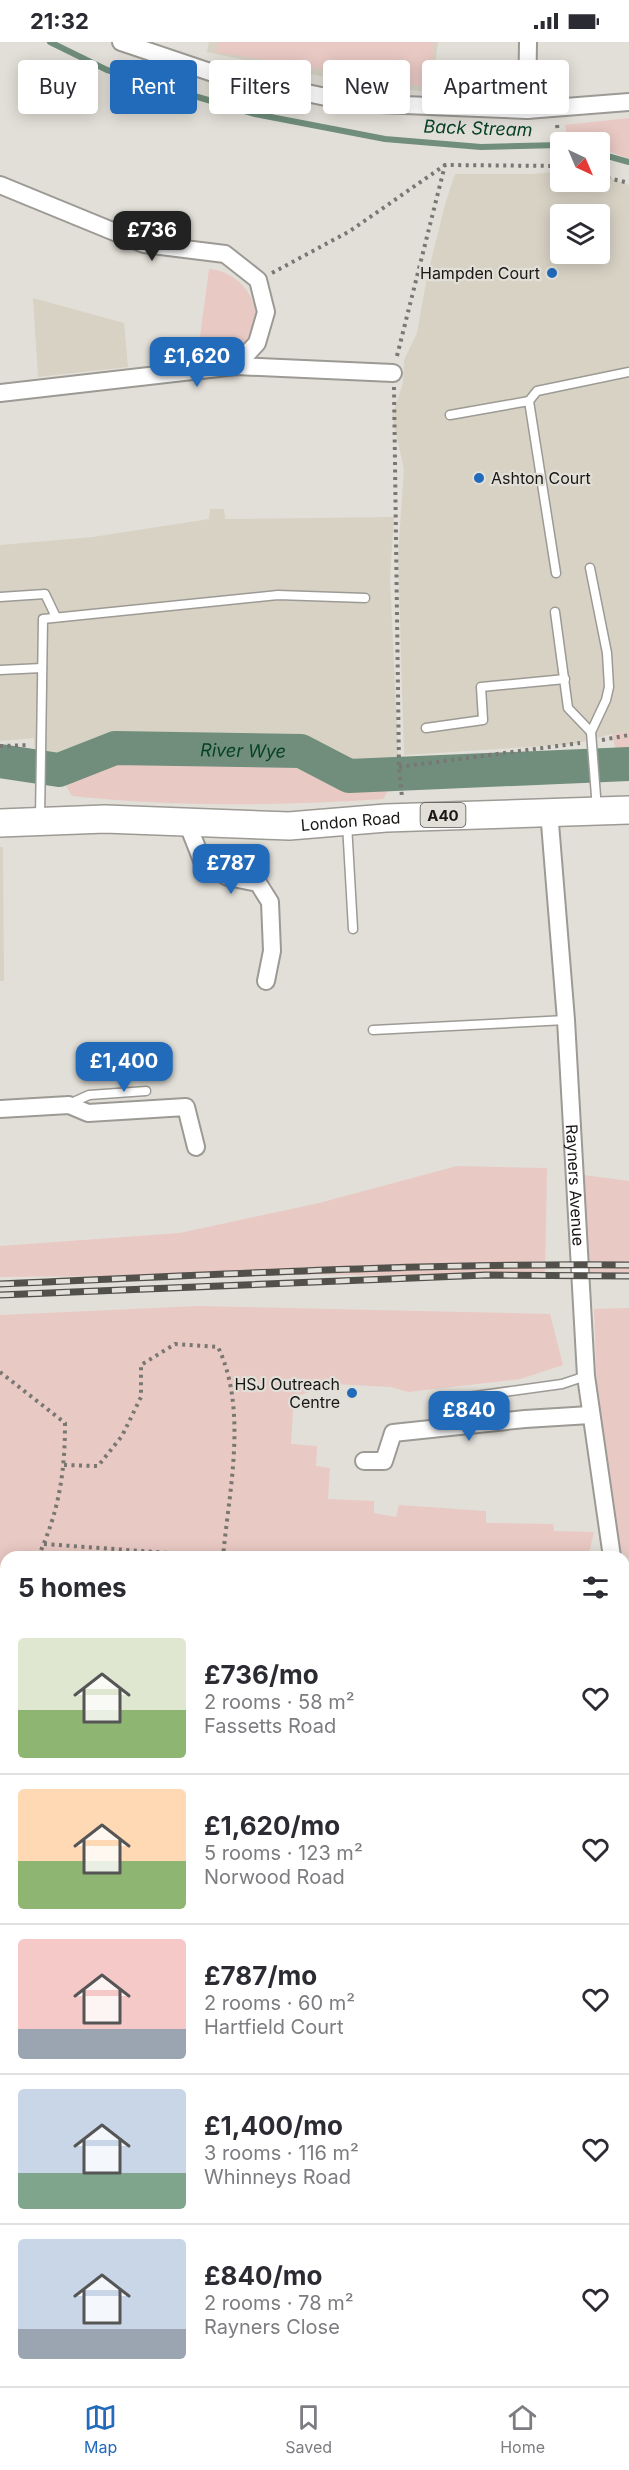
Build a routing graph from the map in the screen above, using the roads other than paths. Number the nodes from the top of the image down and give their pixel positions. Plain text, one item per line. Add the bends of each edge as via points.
1 (121, 42) edge
2 (528, 42) edge
3 (528, 60) edge
4 (629, 102) edge
5 (422, 105) edge
6 (569, 107) edge
7 (0, 184) edge
8 (236, 366) junction
9 (393, 372) road end
10 (629, 372) edge
11 (0, 393) edge
12 (529, 401) junction
13 (450, 415) dead end
14 (590, 568) dead end
15 (556, 573) dead end
16 (0, 597) edge
17 (365, 598) dead end
18 (555, 612) dead end
19 (56, 618) junction
20 (42, 668) junction
21 (0, 670) edge
22 (565, 679) junction
23 (426, 728) dead end
24 (591, 732) junction
25 (597, 809) junction
26 (629, 810) edge
27 (549, 811) junction
28 (186, 820) junction
29 (40, 821) junction
30 (346, 821) junction
31 (0, 823) edge
32 (353, 929) dead end
33 (266, 981) dead end
34 (566, 1020) junction
35 (374, 1030) dead end
36 (146, 1091) dead end
37 (69, 1105) junction
38 (0, 1109) edge
39 (196, 1147) dead end
40 (586, 1376) junction
41 (446, 1400) dead end
42 (590, 1415) junction
43 (364, 1461) dead end
44 (611, 1551) edge

1 - 5 street via 213,73 354,102
2 - 3 street
4 - 6 street
7 - 8 street via 144,244 225,254 258,280 266,312 257,343
8 - 9 street
8 - 11 street
10 - 12 lane via 537,391
12 - 13 lane
12 - 15 lane
14 - 24 lane via 607,653 609,687
16 - 19 lane via 45,594
17 - 19 lane via 278,595
18 - 22 lane
19 - 20 lane via 43,619
20 - 21 lane
20 - 29 lane
22 - 23 lane via 481,687 483,720
22 - 24 lane via 568,708
24 - 25 lane
25 - 26 main road, London Road / A40
25 - 27 main road, London Road / A40
27 - 30 main road, London Road / A40
27 - 34 street, Rayners Avenue
28 - 29 main road, London Road / A40
28 - 30 main road, London Road / A40 via 289,825
28 - 33 street via 203,863 228,877 258,883 270,902 272,951
29 - 31 main road, London Road / A40
30 - 32 lane
34 - 35 lane
34 - 40 street, Rayners Avenue
36 - 37 lane via 89,1095
37 - 38 street
37 - 39 street via 88,1113 186,1107
40 - 41 lane via 562,1384
40 - 42 street, Rayners Avenue
42 - 43 street via 393,1433 384,1461
42 - 44 street, Rayners Avenue

